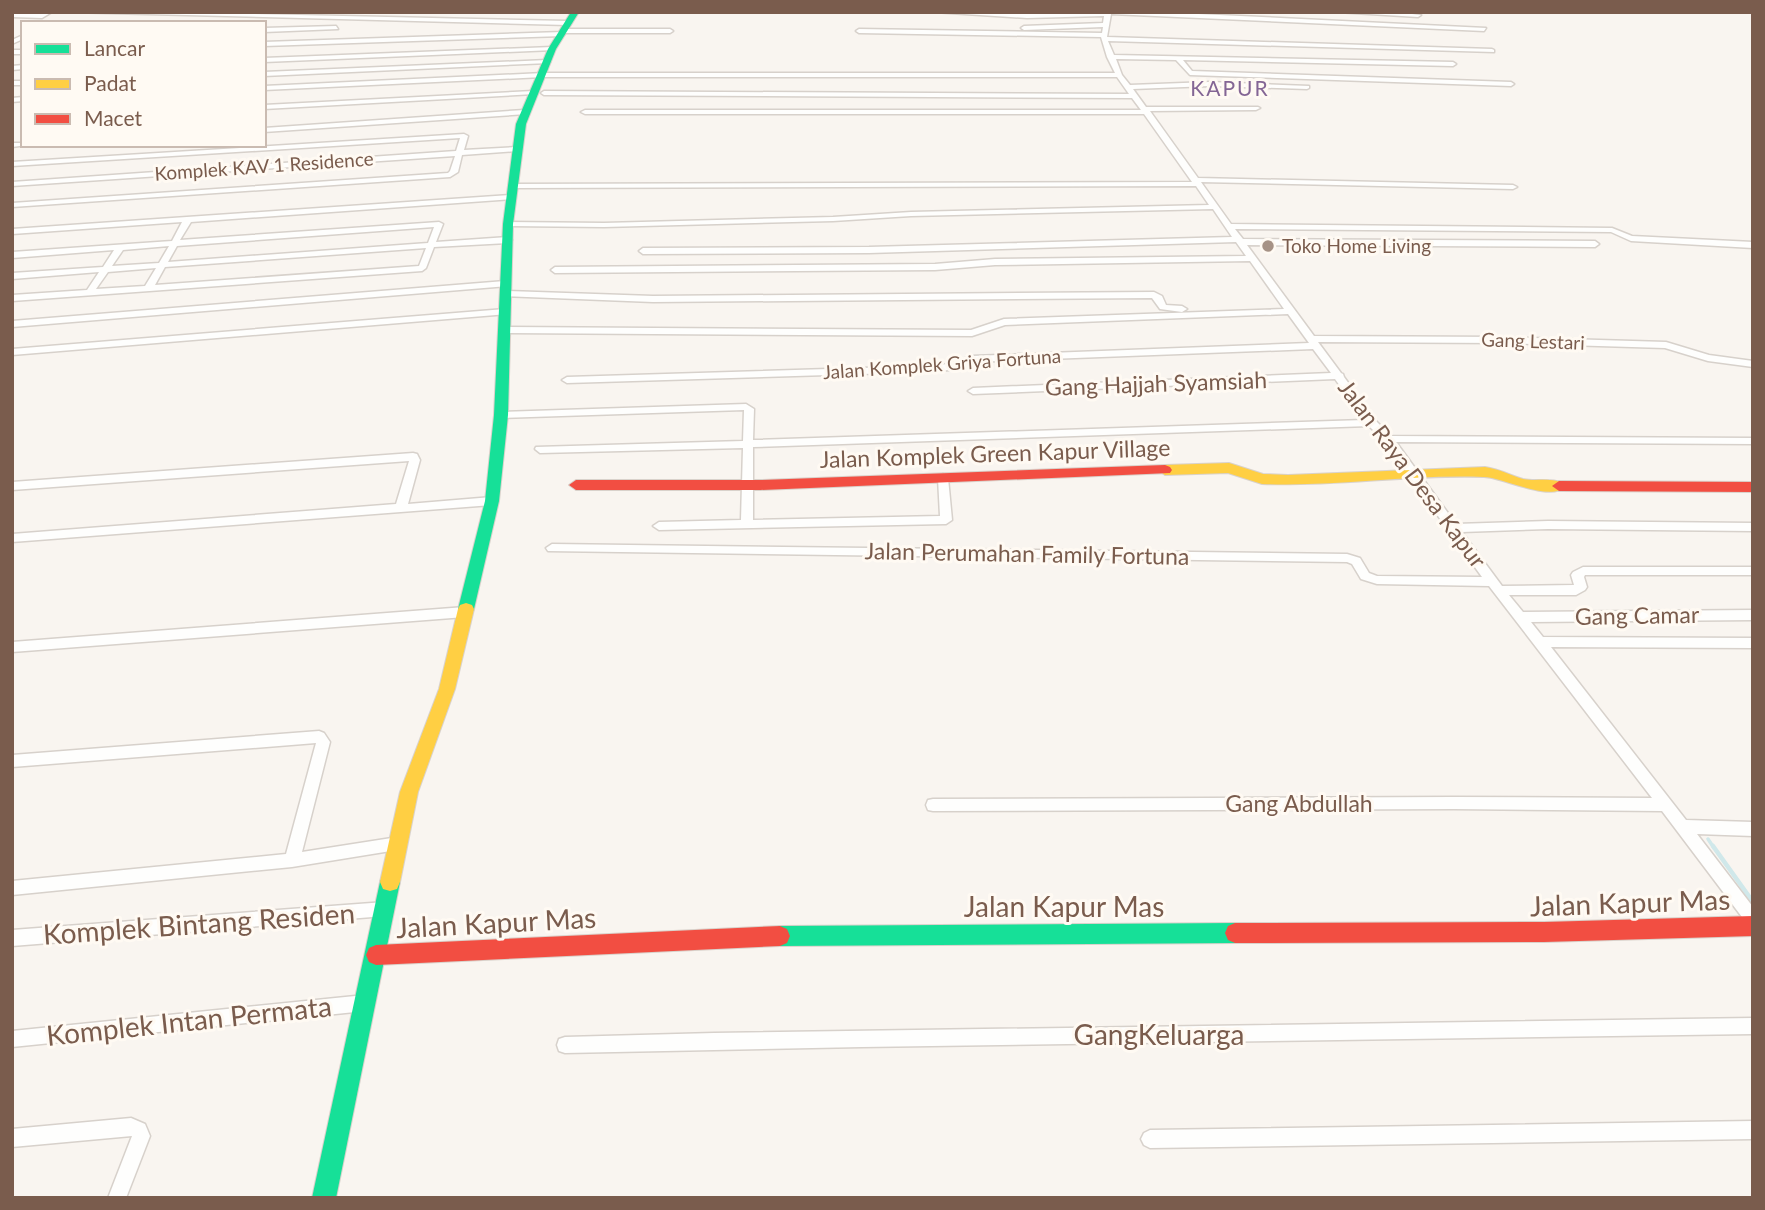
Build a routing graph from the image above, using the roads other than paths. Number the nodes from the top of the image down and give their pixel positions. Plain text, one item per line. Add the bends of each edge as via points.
1 (49, 12) edge
2 (72, 12) edge
3 (937, 12) edge
4 (1340, 12) edge
5 (1109, 13) edge
6 (12, 15) edge
7 (305, 15) edge
8 (1418, 15) dead end
9 (569, 21) edge
10 (981, 27) dead end
11 (336, 28) dead end
12 (276, 29) junction
13 (1484, 29) dead end
14 (266, 30) edge
15 (670, 31) dead end
16 (859, 31) dead end
17 (1104, 33) junction
18 (266, 42) edge
19 (266, 44) edge
20 (1492, 51) dead end
21 (1110, 57) junction
22 (1178, 58) junction
23 (266, 60) edge
24 (548, 62) junction
25 (1453, 64) dead end
26 (266, 74) edge
27 (1119, 75) junction
28 (1511, 84) dead end
29 (1307, 87) dead end
30 (266, 88) edge
31 (1132, 91) junction
32 (538, 93) junction
33 (266, 107) edge
34 (1256, 108) dead end
35 (1145, 111) junction
36 (524, 112) junction
37 (585, 112) dead end
38 (266, 130) edge
39 (517, 149) junction
40 (219, 151) junction
41 (459, 153) junction
42 (12, 164) edge
43 (207, 170) junction
44 (1196, 182) junction
45 (12, 184) edge
46 (1513, 187) dead end
47 (511, 191) junction
48 (194, 192) junction
49 (12, 205) edge
50 (1214, 207) junction
51 (188, 220) junction
52 (1229, 226) junction
53 (12, 232) edge
54 (508, 232) junction
55 (1240, 241) junction
56 (177, 243) junction
57 (1595, 244) dead end
58 (431, 245) junction
59 (1753, 245) edge
60 (120, 247) junction
61 (643, 251) dead end
62 (12, 255) edge
63 (1252, 258) junction
64 (163, 265) junction
65 (105, 269) junction
66 (555, 270) dead end
67 (12, 276) edge
68 (149, 287) junction
69 (505, 289) junction
70 (90, 292) junction
71 (12, 298) edge
72 (1289, 308) junction
73 (505, 312) junction
74 (12, 324) edge
75 (504, 330) junction
76 (1314, 342) junction
77 (12, 352) edge
78 (1753, 364) edge
79 (1340, 376) junction
80 (567, 380) dead end
81 (973, 391) dead end
82 (501, 415) junction
83 (1372, 423) junction
84 (1388, 439) junction
85 (1753, 441) edge
86 (747, 443) junction
87 (540, 449) dead end
88 (1414, 475) junction
89 (943, 478) junction
90 (749, 484) junction
91 (576, 485) dead end
92 (12, 486) edge
93 (1753, 487) edge
94 (492, 501) junction
95 (401, 507) junction
96 (747, 524) junction
97 (659, 526) dead end
98 (1753, 527) edge
99 (1453, 528) junction
100 (12, 538) edge
101 (552, 548) dead end
102 (1753, 571) edge
103 (1495, 587) junction
104 (465, 612) junction
105 (1753, 615) edge
106 (1520, 617) junction
107 (1540, 642) junction
108 (1753, 643) edge
109 (12, 647) edge
110 (12, 761) edge
111 (933, 805) dead end
112 (1666, 805) junction
113 (1684, 827) junction
114 (1753, 829) edge
115 (398, 844) junction
116 (292, 860) junction
117 (12, 888) edge
118 (385, 909) junction
119 (1753, 923) edge
120 (12, 938) edge
121 (376, 955) junction
122 (365, 1003) junction
123 (1753, 1026) edge
124 (12, 1039) edge
125 (565, 1045) dead end
126 (1753, 1130) edge
127 (12, 1138) edge
128 (1150, 1139) dead end
129 (117, 1198) edge
130 (324, 1198) edge

1 - 6 street
2 - 7 street
3 - 5 street
4 - 8 street
5 - 13 street
5 - 17 street
7 - 9 street
9 - 15 street
9 - 19 street
9 - 24 street
10 - 17 street
11 - 12 street
12 - 14 street
12 - 18 street
16 - 17 street
17 - 20 street
17 - 21 street, Jalan Raya Desa Kapur
21 - 22 street
21 - 27 street, Jalan Raya Desa Kapur
22 - 25 street
22 - 28 street via 1190,74
23 - 24 street
24 - 26 street
24 - 27 street
24 - 30 street
24 - 32 street
27 - 31 street, Jalan Raya Desa Kapur
29 - 31 street via 1210,84
31 - 32 street
31 - 35 street, Jalan Raya Desa Kapur
32 - 33 street
32 - 36 street
34 - 35 street
35 - 37 street
35 - 44 street, Jalan Raya Desa Kapur
36 - 38 street
36 - 39 street
39 - 41 street, Komplek KAV 1 Residence
39 - 47 street
40 - 41 street via 463,135
40 - 42 street
40 - 43 street
41 - 43 street, Komplek KAV 1 Residence
41 - 48 street via 450,174
43 - 45 street, Komplek KAV 1 Residence
43 - 48 street
44 - 46 street
44 - 47 street
44 - 50 street, Jalan Raya Desa Kapur
47 - 51 street
47 - 54 street
48 - 49 street
50 - 52 street, Jalan Raya Desa Kapur
50 - 54 street via 911,214
51 - 53 street
51 - 56 street
52 - 55 street, Jalan Raya Desa Kapur
52 - 59 street via 1612,230 1631,238
54 - 58 street
54 - 69 street
55 - 57 street
55 - 61 street
55 - 63 street, Jalan Raya Desa Kapur
56 - 58 street via 439,224
56 - 60 street
56 - 64 street
58 - 64 street
58 - 68 street via 422,268
60 - 62 street
60 - 65 street
63 - 66 street via 935,267
63 - 72 street, Jalan Raya Desa Kapur
64 - 65 street
64 - 68 street
65 - 67 street
65 - 70 street
68 - 70 street
69 - 72 street via 653,299 1154,295 1166,309
69 - 73 street
69 - 74 street
70 - 71 street
72 - 75 street via 1004,321 972,333
72 - 76 street, Jalan Raya Desa Kapur
73 - 75 street
73 - 77 street
75 - 82 street
76 - 78 street, Gang Lestari via 1500,340 1666,345 1708,358
76 - 79 street, Jalan Raya Desa Kapur
76 - 80 street, Jalan Komplek Griya Fortuna via 972,359 943,368 892,371
79 - 81 street, Gang Hajjah Syamsiah
79 - 83 street, Jalan Raya Desa Kapur
82 - 86 street via 746,407
82 - 94 street
83 - 84 street, Jalan Raya Desa Kapur
83 - 86 street
84 - 85 street
84 - 88 street, Jalan Raya Desa Kapur
86 - 87 street
86 - 90 street
88 - 89 street, Jalan Komplek Green Kapur Village via 1288,480 1262,479 1229,468
88 - 93 street, Jalan Komplek Green Kapur Village via 1485,472 1542,486
88 - 99 street, Jalan Raya Desa Kapur
89 - 90 street, Jalan Komplek Green Kapur Village
89 - 96 street via 946,520
90 - 91 street, Jalan Komplek Green Kapur Village
90 - 96 street
92 - 95 street via 413,457
94 - 95 street
94 - 104 street
95 - 100 street
96 - 97 street
98 - 99 street
99 - 103 street, Jalan Raya Desa Kapur
101 - 103 street, Jalan Perumahan Family Fortuna via 1347,558 1356,561 1365,576 1377,580
102 - 103 street, Jalan Perumahan Family Fortuna via 1583,571 1577,575 1581,587 1577,590
103 - 106 street, Jalan Raya Desa Kapur
104 - 109 street
104 - 115 street via 447,688 409,792
105 - 106 street, Gang Camar
106 - 107 street, Jalan Raya Desa Kapur
107 - 108 street
107 - 112 street, Jalan Raya Desa Kapur
110 - 116 street via 318,737 323,742
111 - 112 street, Gang Abdullah
112 - 113 street, Jalan Raya Desa Kapur
113 - 114 street
113 - 119 street, Jalan Raya Desa Kapur
115 - 116 street
115 - 118 street
116 - 117 street
118 - 120 street, Komplek Bintang Residen
118 - 121 street
119 - 121 street, Jalan Kapur Mas via 1599,932 911,933
121 - 122 street
122 - 124 street, Komplek Intan Permata
122 - 130 street
123 - 125 street, GangKeluarga
126 - 128 street
127 - 129 street via 131,1126 139,1130 141,1136

